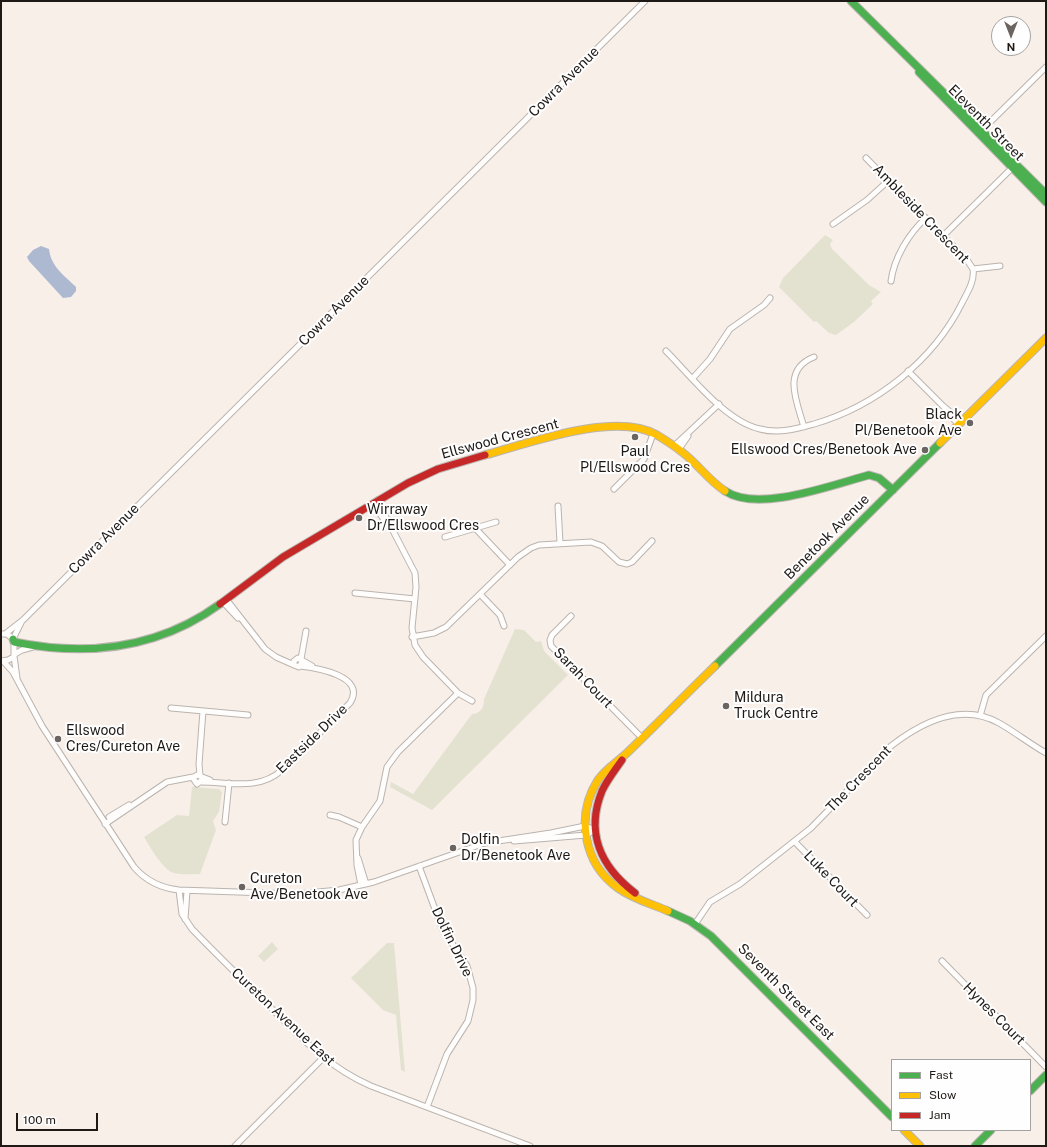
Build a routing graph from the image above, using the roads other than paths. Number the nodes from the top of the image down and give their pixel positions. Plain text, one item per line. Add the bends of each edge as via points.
1 (645, 1) edge
2 (851, 1) edge
3 (1046, 67) edge
4 (980, 132) junction
5 (866, 158) dead end
6 (1014, 166) junction
7 (888, 181) junction
8 (1046, 194) edge
9 (1046, 202) edge
10 (926, 218) junction
11 (833, 224) dead end
12 (943, 236) junction
13 (1000, 266) dead end
14 (973, 269) junction
15 (891, 281) dead end
16 (770, 298) dead end
17 (1046, 338) edge
18 (666, 351) dead end
19 (814, 357) dead end
20 (908, 371) junction
21 (693, 378) junction
22 (719, 404) junction
23 (960, 423) junction
24 (804, 427) junction
25 (653, 434) junction
26 (677, 447) junction
27 (614, 489) dead end
28 (893, 490) junction
29 (375, 502) junction
30 (558, 506) dead end
31 (496, 522) dead end
32 (475, 528) junction
33 (445, 537) dead end
34 (652, 541) dead end
35 (560, 543) junction
36 (510, 565) junction
37 (355, 593) dead end
38 (480, 594) junction
39 (415, 599) junction
40 (225, 600) junction
41 (571, 616) dead end
42 (23, 620) junction
43 (504, 626) dead end
44 (306, 631) dead end
45 (3, 633) edge
46 (1046, 636) edge
47 (412, 637) junction
48 (14, 641) junction
49 (34, 647) junction
50 (15, 655) junction
51 (2, 661) edge
52 (298, 662) junction
53 (18, 681) junction
54 (458, 693) junction
55 (472, 701) dead end
56 (171, 708) dead end
57 (203, 711) junction
58 (248, 716) dead end
59 (980, 716) junction
60 (642, 738) junction
61 (1046, 753) edge
62 (626, 754) junction
63 (197, 778) junction
64 (229, 783) junction
65 (330, 815) dead end
66 (104, 822) junction
67 (225, 822) dead end
68 (585, 826) junction
69 (362, 827) junction
70 (595, 830) junction
71 (586, 835) junction
72 (497, 841) junction
73 (795, 842) junction
74 (419, 866) junction
75 (364, 885) junction
76 (179, 890) junction
77 (187, 891) junction
78 (649, 902) junction
79 (867, 915) dead end
80 (185, 919) junction
81 (695, 924) junction
82 (942, 961) dead end
83 (323, 1058) junction
84 (1046, 1067) edge
85 (1046, 1075) edge
86 (1031, 1090) edge
87 (427, 1107) junction
88 (891, 1116) edge
89 (905, 1131) edge
90 (990, 1131) edge
91 (235, 1146) edge
92 (530, 1146) edge
93 (920, 1146) edge
94 (975, 1146) edge

1 - 42 street, Cowra Avenue
2 - 4 street, Eleventh Street via 931,86
3 - 4 street
4 - 6 street, Eleventh Street
5 - 7 street, Ambleside Crescent
6 - 8 street, Eleventh Street
6 - 9 street, Eleventh Street
6 - 12 street
7 - 10 street, Ambleside Crescent
7 - 11 street via 867,200
10 - 12 street, Ambleside Crescent
10 - 15 street via 914,229 906,242
12 - 14 street, Ambleside Crescent
13 - 14 street
14 - 20 street, Ambleside Crescent via 970,287 951,321 930,350
16 - 21 street via 730,329 710,359
17 - 23 street, Benetook Avenue
18 - 21 street, Ambleside Crescent
19 - 24 street via 801,365 794,378
20 - 23 street
20 - 24 street, Ambleside Crescent via 860,406
21 - 22 street, Ambleside Crescent
22 - 24 street, Ambleside Crescent via 735,418 752,427 775,432
22 - 26 street
23 - 28 street, Benetook Avenue
25 - 26 street, Ellswood Crescent
25 - 27 street via 644,459
25 - 29 street, Ellswood Crescent via 626,426 592,427 453,464
26 - 28 street, Ellswood Crescent via 714,484 731,495 749,500 768,501 869,475 879,478
28 - 60 street, Benetook Avenue
29 - 39 street via 415,573
29 - 40 street, Ellswood Crescent via 283,556
30 - 35 street
31 - 32 street
32 - 33 street
32 - 36 street
34 - 35 street via 632,562 625,564 595,543
35 - 36 street via 531,548
36 - 38 street
37 - 39 street
38 - 43 street via 500,615
38 - 47 street via 446,628
39 - 47 street
40 - 49 street, Ellswood Crescent via 178,630 136,644 95,648
40 - 52 street, Eastside Drive via 265,649 276,657
41 - 60 street, Sarah Court via 552,635 551,646
42 - 45 street
42 - 48 street
44 - 52 street
45 - 48 street
46 - 59 street via 986,695
47 - 54 street via 423,657
48 - 49 street, Ellswood Crescent
48 - 50 street
49 - 50 street, Ellswood Crescent
50 - 51 street, Ellswood Crescent
50 - 53 street
51 - 53 street
52 - 64 street, Eastside Drive via 340,675 351,685 354,694 350,703 276,776 257,784
53 - 66 street via 42,726
54 - 55 street
54 - 69 street via 391,761 385,774 380,801
56 - 57 street
57 - 58 street
57 - 63 street
59 - 61 street, The Crescent via 998,722
59 - 73 street, The Crescent via 959,714 940,717 905,735
60 - 62 street, Benetook Avenue
62 - 68 street, Benetook Avenue via 610,766 596,783 588,803
62 - 70 street, Benetook Avenue via 602,792 595,814
63 - 64 street, Eastside Drive
63 - 66 street, Eastside Drive via 167,782
64 - 67 street
65 - 69 street
66 - 76 street via 144,878 164,888
68 - 70 street
68 - 71 street, Seventh Street East
68 - 72 street
69 - 75 street via 356,840 356,851
70 - 71 street
70 - 78 street, Seventh Street East via 599,852 611,872 628,889
71 - 72 street
71 - 78 street, Seventh Street East via 592,856 602,874 619,889
72 - 74 street via 471,847
73 - 79 street, Luke Court
73 - 81 street, The Crescent via 740,884 710,902
74 - 75 street
74 - 87 street, Dolfin Drive via 442,928 467,966 473,988 468,1021 447,1054
75 - 77 street via 309,894
76 - 77 street
76 - 80 street, Cureton Avenue East via 180,909
77 - 80 street
78 - 81 street, Seventh Street East
80 - 83 street, Cureton Avenue East via 208,946
81 - 88 street, Seventh Street East via 721,945
82 - 84 street, Hynes Court
83 - 87 street, Cureton Avenue East via 357,1080
83 - 91 street
85 - 86 street
87 - 92 street, Cureton Avenue East
89 - 93 street
90 - 94 street

